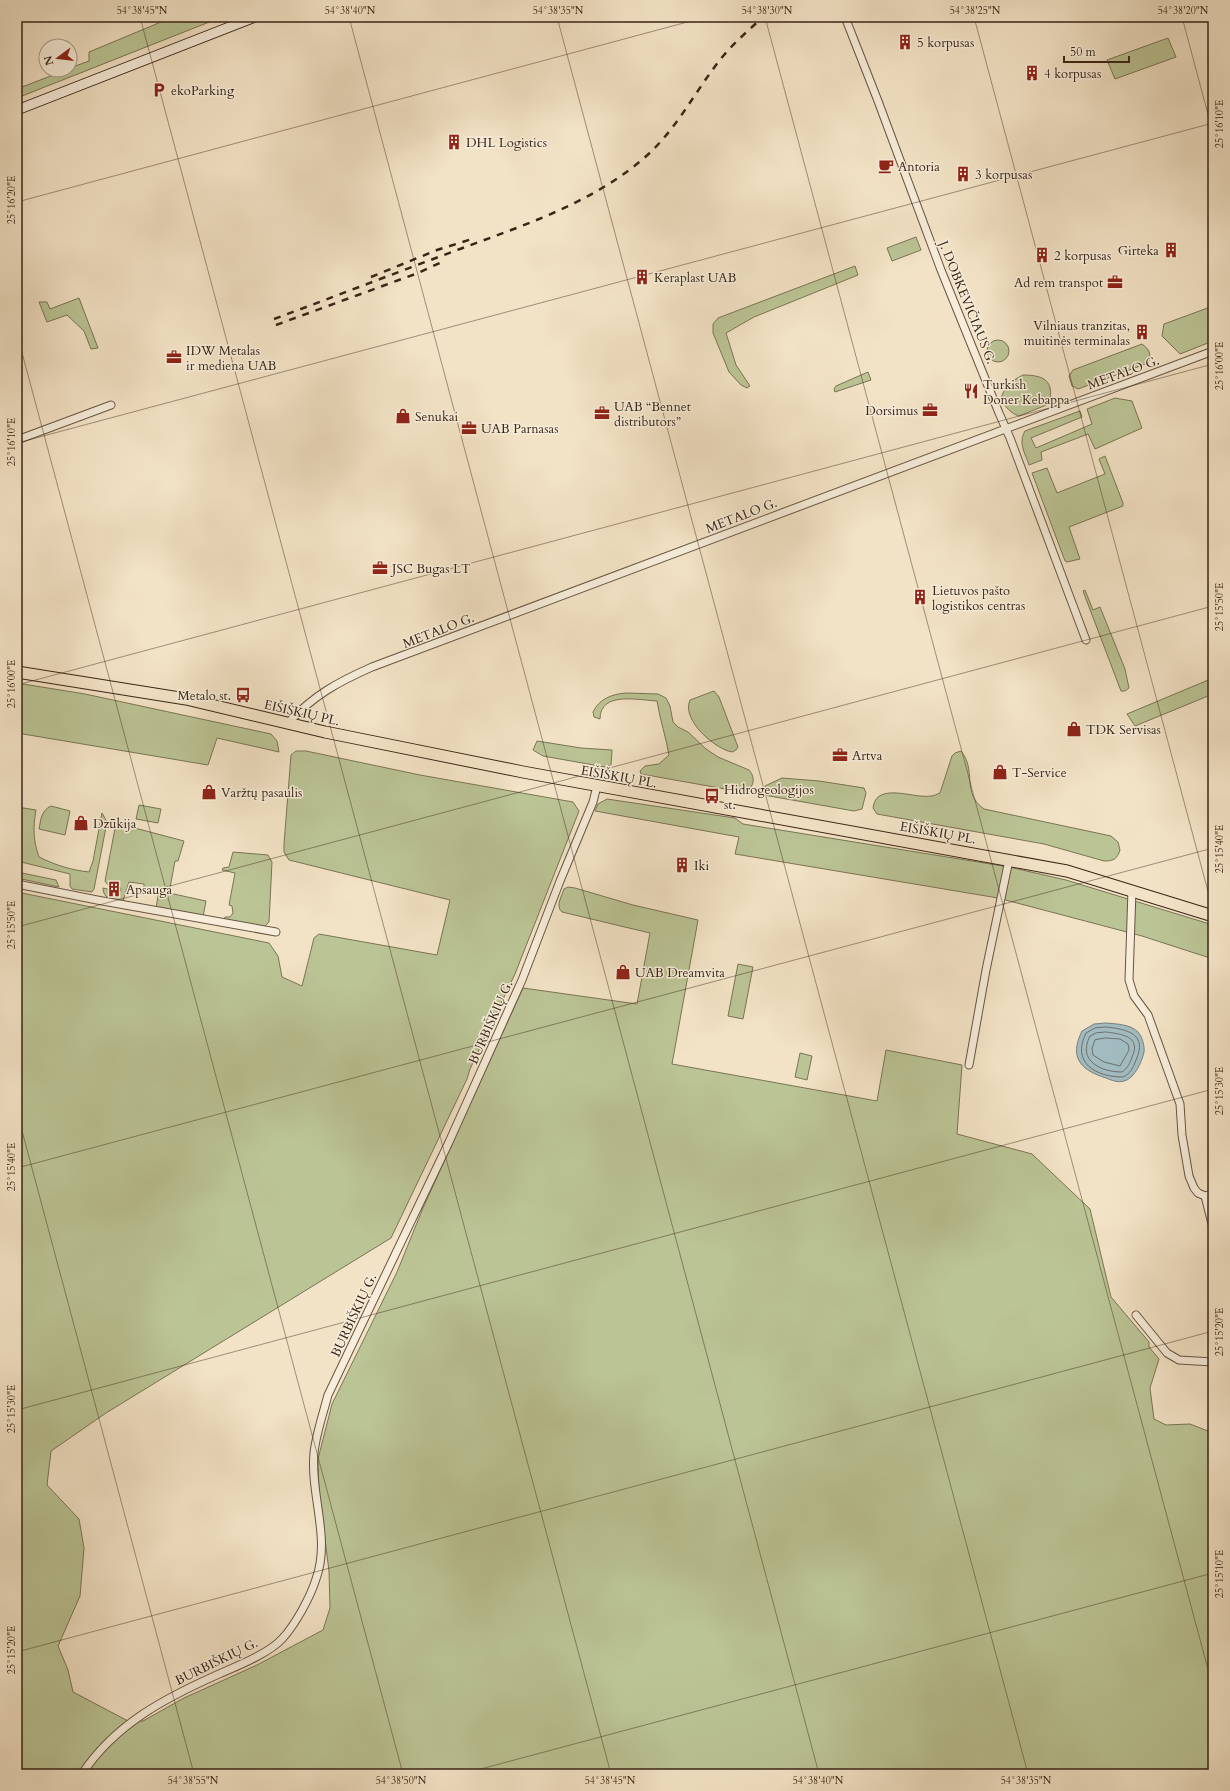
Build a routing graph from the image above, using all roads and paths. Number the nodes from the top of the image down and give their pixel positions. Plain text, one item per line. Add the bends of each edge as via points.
1 (256, 17) edge
2 (845, 17) edge
3 (17, 110) edge
4 (1213, 351) edge
5 (111, 406) dead end
6 (1006, 429) junction
7 (17, 440) edge
8 (1086, 640) dead end
9 (17, 672) edge
10 (288, 723) junction
11 (597, 786) junction
12 (1009, 860) junction
13 (17, 884) edge
14 (1132, 890) junction
15 (1213, 916) edge
16 (276, 932) dead end
17 (969, 1065) dead end
18 (1213, 1194) edge
19 (1205, 1196) junction
20 (1213, 1228) edge
21 (1136, 1315) dead end
22 (1213, 1362) edge
23 (82, 1774) edge

1 - 3 main road
2 - 6 street, J. DOBKEVIČIAUS G. via 941,270
4 - 6 street, METALO G.
5 - 7 street
6 - 8 street, J. DOBKEVIČIAUS G.
6 - 10 street, METALO G. via 372,667 332,686 303,706
9 - 10 main road, EIŠIŠKIŲ PL. via 186,698
10 - 11 main road, EIŠIŠKIŲ PL.
11 - 12 main road, EIŠIŠKIŲ PL.
11 - 23 street, BURBIŠKIŲ G. via 593,802 522,980 449,1142 328,1395 314,1454 315,1486 321,1528 321,1560 302,1611 281,1640 253,1659 173,1695 120,1730 103,1746
12 - 14 main road, EIŠIŠKIŲ PL. via 1067,871
12 - 17 street
13 - 16 street
14 - 15 main road, EIŠIŠKIŲ PL.
14 - 19 street via 1129,980 1131,989 1148,1015 1160,1045 1180,1104 1189,1176 1194,1188
18 - 19 street
19 - 20 street
21 - 22 street via 1167,1353 1179,1360

